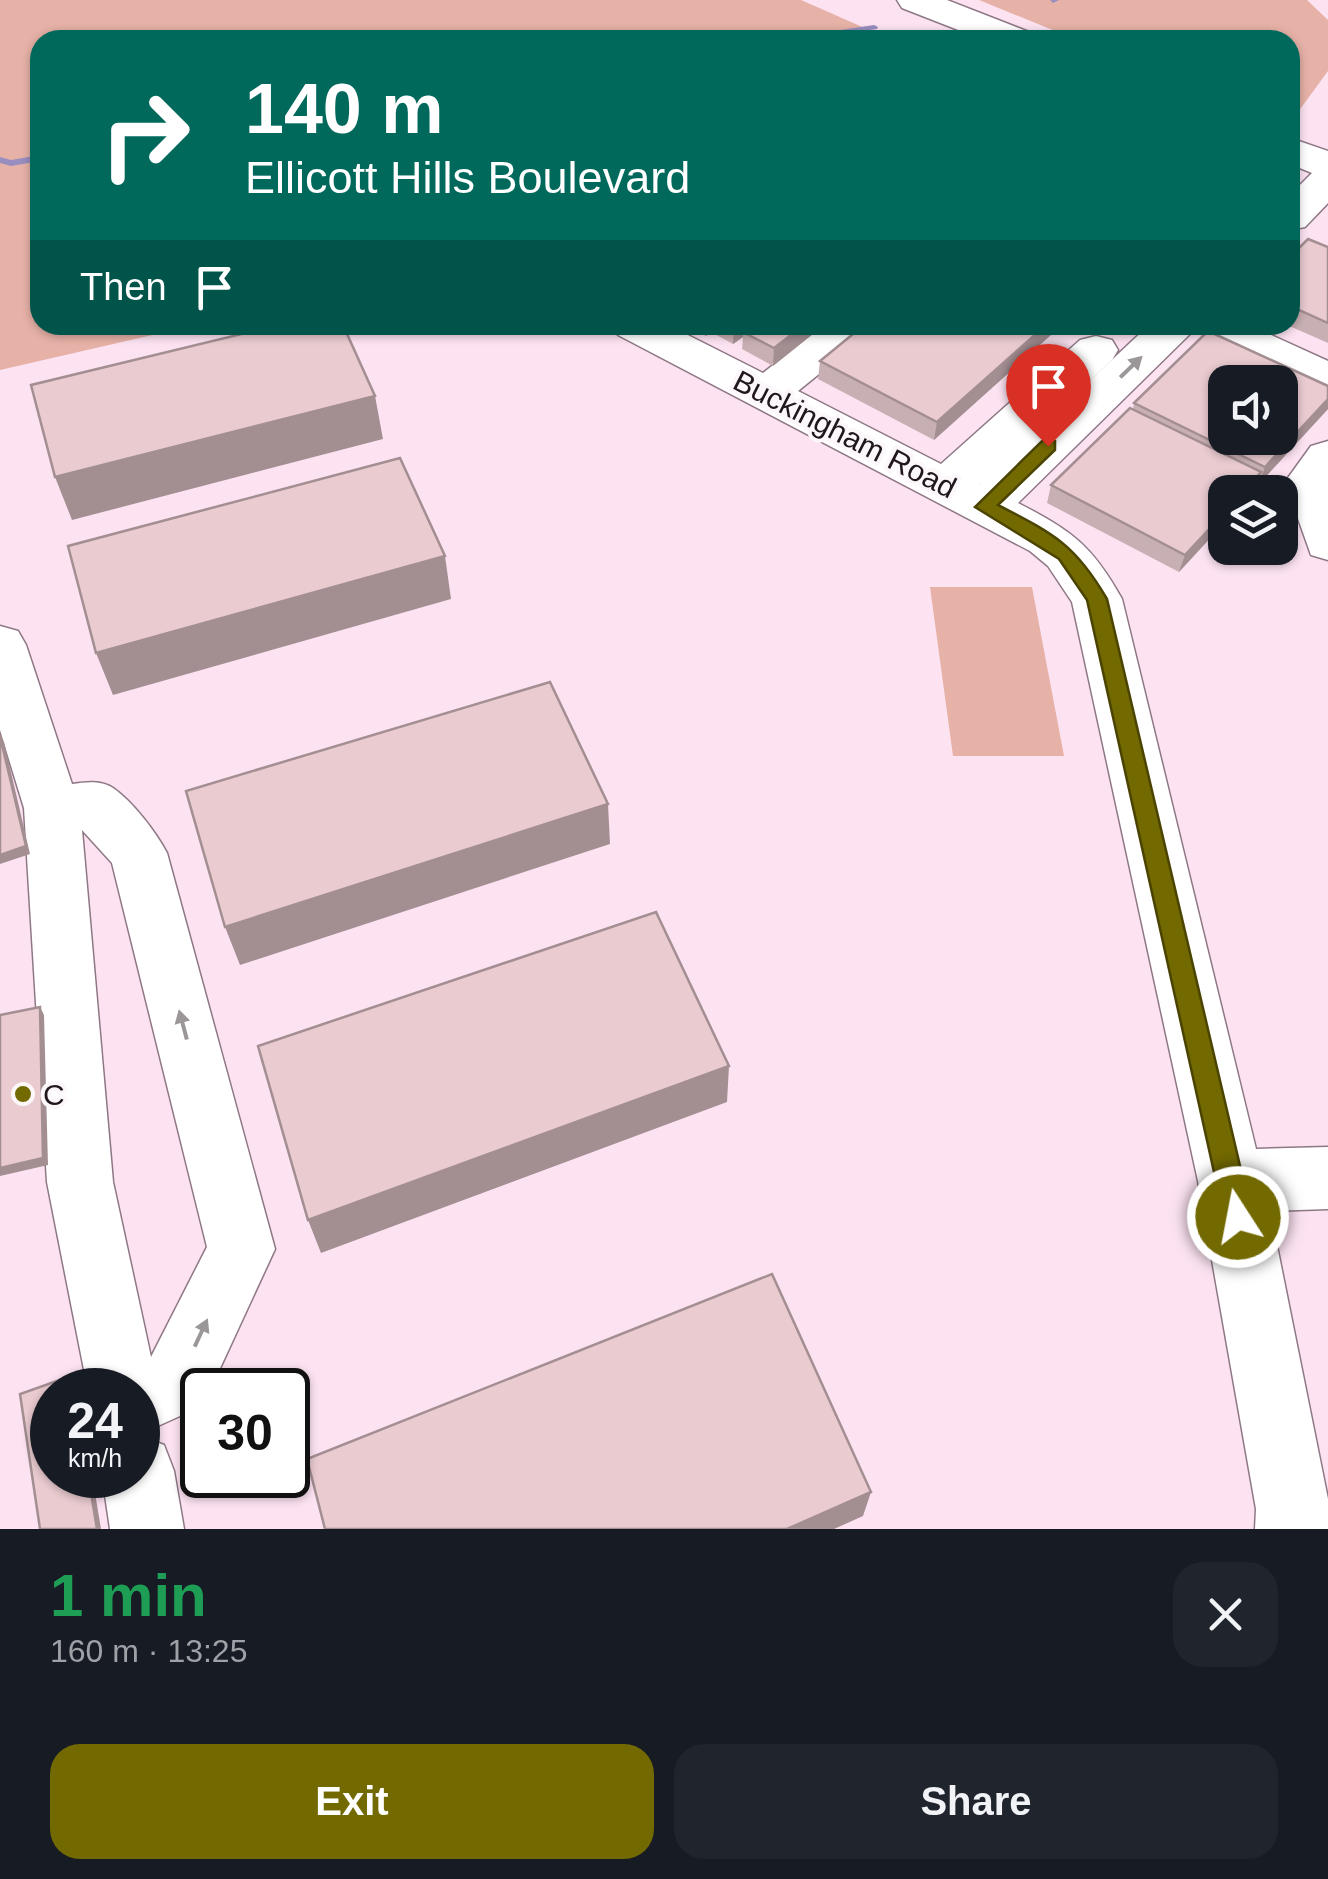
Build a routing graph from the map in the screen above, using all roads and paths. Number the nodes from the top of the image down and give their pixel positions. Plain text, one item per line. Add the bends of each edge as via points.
1 (915, 0) edge
2 (991, 30) edge
3 (1308, 163) edge
4 (1300, 187) edge
5 (653, 335) edge
6 (839, 335) edge
7 (1115, 335) edge
8 (1163, 335) edge
9 (1234, 335) edge
10 (1328, 378) edge
11 (766, 393) junction
12 (1328, 457) edge
13 (965, 496) junction
14 (1328, 543) edge
15 (0, 645) edge
16 (52, 808) junction
17 (1328, 1178) edge
18 (1231, 1180) junction
19 (118, 1368) edge
20 (160, 1390) edge
21 (143, 1498) edge
22 (1304, 1515) edge
23 (148, 1529) edge

1 - 2 street
3 - 4 street
5 - 11 street, Buckingham Road
6 - 11 street
7 - 13 street
13 -> 8 street
9 - 10 street
11 - 13 street, Buckingham Road
12 - 14 street via 1308,482
13 - 18 street, Buckingham Road via 1048,539 1097,599
15 - 16 street
16 - 19 street via 80,1182
20 -> 16 street via 178,1382 241,1249 138,853 93,804
17 - 18 street
18 - 22 street, Buckingham Road
21 - 23 street

